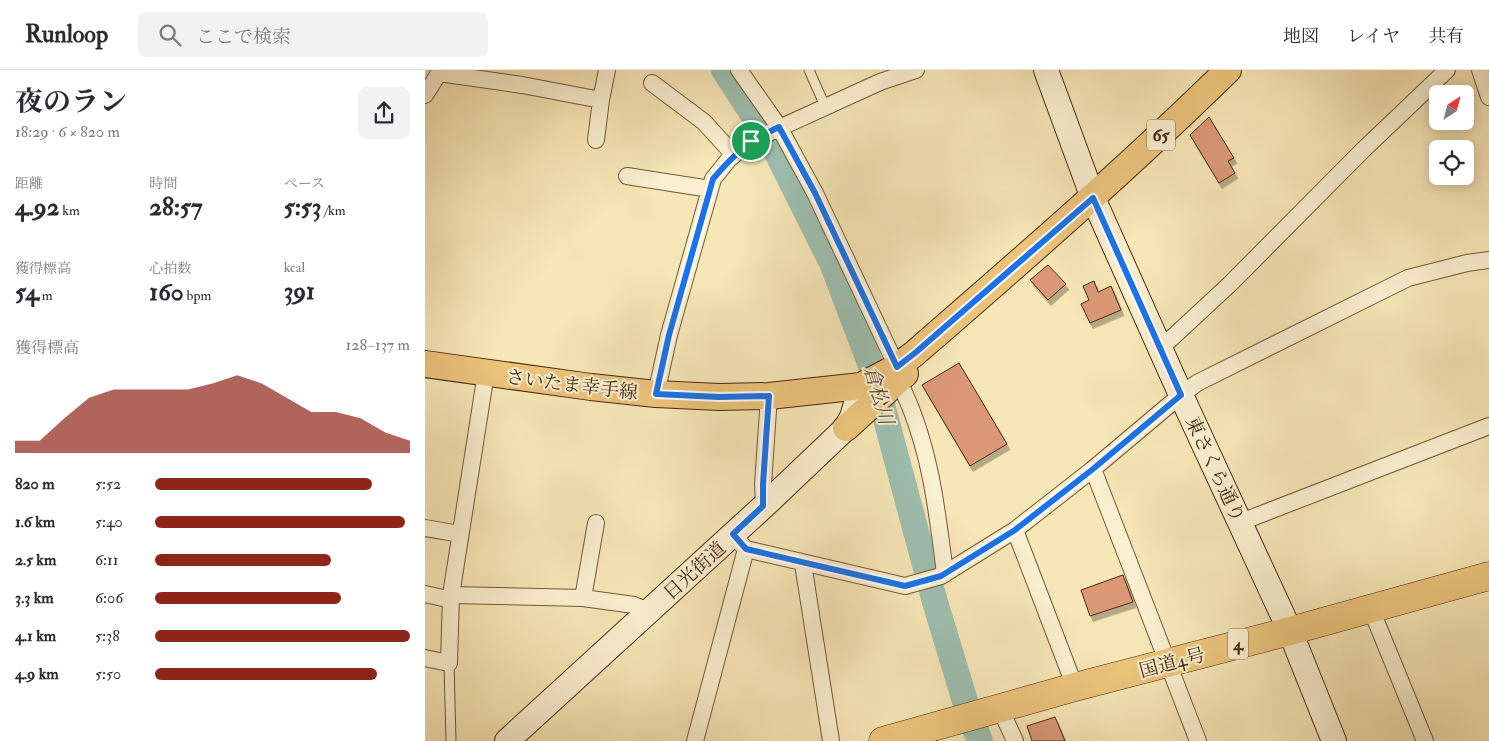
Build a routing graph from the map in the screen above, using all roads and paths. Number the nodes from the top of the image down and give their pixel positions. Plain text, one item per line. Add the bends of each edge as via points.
1 (607, 70) edge
2 (739, 70) edge
3 (809, 70) edge
4 (916, 70) edge
5 (1046, 70) edge
6 (1227, 70) edge
7 (1447, 70) edge
8 (1480, 70) edge
9 (440, 71) edge
10 (878, 76) edge
11 (652, 83) dead end
12 (425, 95) edge
13 (1489, 97) edge
14 (601, 100) junction
15 (825, 106) junction
16 (776, 128) junction
17 (596, 140) dead end
18 (734, 155) junction
19 (627, 176) dead end
20 (710, 188) junction
21 (1093, 198) junction
22 (1489, 260) edge
23 (1160, 349) junction
24 (425, 364) edge
25 (486, 373) junction
26 (883, 381) junction
27 (656, 394) junction
28 (1181, 395) junction
29 (769, 396) junction
30 (1489, 426) edge
31 (846, 428) joint
32 (1093, 469) junction
33 (763, 506) junction
34 (1241, 522) junction
35 (596, 523) dead end
36 (425, 528) edge
37 (1015, 530) junction
38 (460, 534) junction
39 (739, 542) junction
40 (803, 564) junction
41 (943, 575) junction
42 (1489, 576) edge
43 (425, 594) edge
44 (452, 598) junction
45 (583, 598) junction
46 (1371, 609) junction
47 (648, 611) junction
48 (1290, 631) junction
49 (425, 658) edge
50 (449, 662) junction
51 (1169, 663) junction
52 (1075, 687) junction
53 (994, 710) junction
54 (944, 730) edge
55 (451, 741) edge
56 (507, 741) edge
57 (695, 741) edge
58 (831, 741) edge
59 (883, 741) edge
60 (1015, 741) edge
61 (1198, 741) edge
62 (1334, 741) edge
63 (1425, 741) edge

1 - 14 street
2 - 16 street
3 - 15 lane
4 - 10 street
5 - 21 street, 東さくら通り
6 - 21 main road, 65
7 - 23 street
8 - 13 street
9 - 12 street
9 - 14 street
10 - 15 street
11 - 18 street via 704,122
14 - 17 street
15 - 16 street
16 - 18 street via 751,141
16 - 26 street via 819,202
18 - 20 street via 713,179
19 - 20 street
20 - 27 street
21 - 23 street, 東さくら通り
21 - 26 main road, 65
22 - 28 street via 1408,278 1197,383
23 - 28 street, 東さくら通り
24 - 25 main road, さいたま幸手線
25 - 27 main road, さいたま幸手線
25 - 38 street
26 - 29 main road, さいたま幸手線
26 - 31 main road
26 - 41 street via 908,399 926,453 937,508
27 - 29 main road, さいたま幸手線
28 - 32 street
28 - 34 street, 東さくら通り
29 - 33 street
30 - 34 street
31 - 33 street, 日光街道
32 - 37 street
32 - 51 street
33 - 39 street, 日光街道
34 - 48 street, 東さくら通り
35 - 45 street
36 - 38 street
37 - 41 street
37 - 52 street
38 - 44 street
39 - 40 street
39 - 47 street, 日光街道
39 - 57 street
40 - 41 street via 905,586
40 - 58 street
42 - 46 highway, 国道4号 / 4
43 - 44 street
44 - 45 street
44 - 50 street
45 - 47 street via 633,605
46 - 48 highway, 国道4号 / 4
46 - 63 street
47 - 56 street, 日光街道
48 - 51 highway, 国道4号 / 4
48 - 62 street, 東さくら通り
49 - 50 street
50 - 55 lane
51 - 52 highway, 国道4号 / 4
51 - 61 street
52 - 53 highway, 国道4号 / 4
53 - 54 highway, 国道4号 / 4
53 - 60 street
54 - 59 highway, 国道4号 / 4

